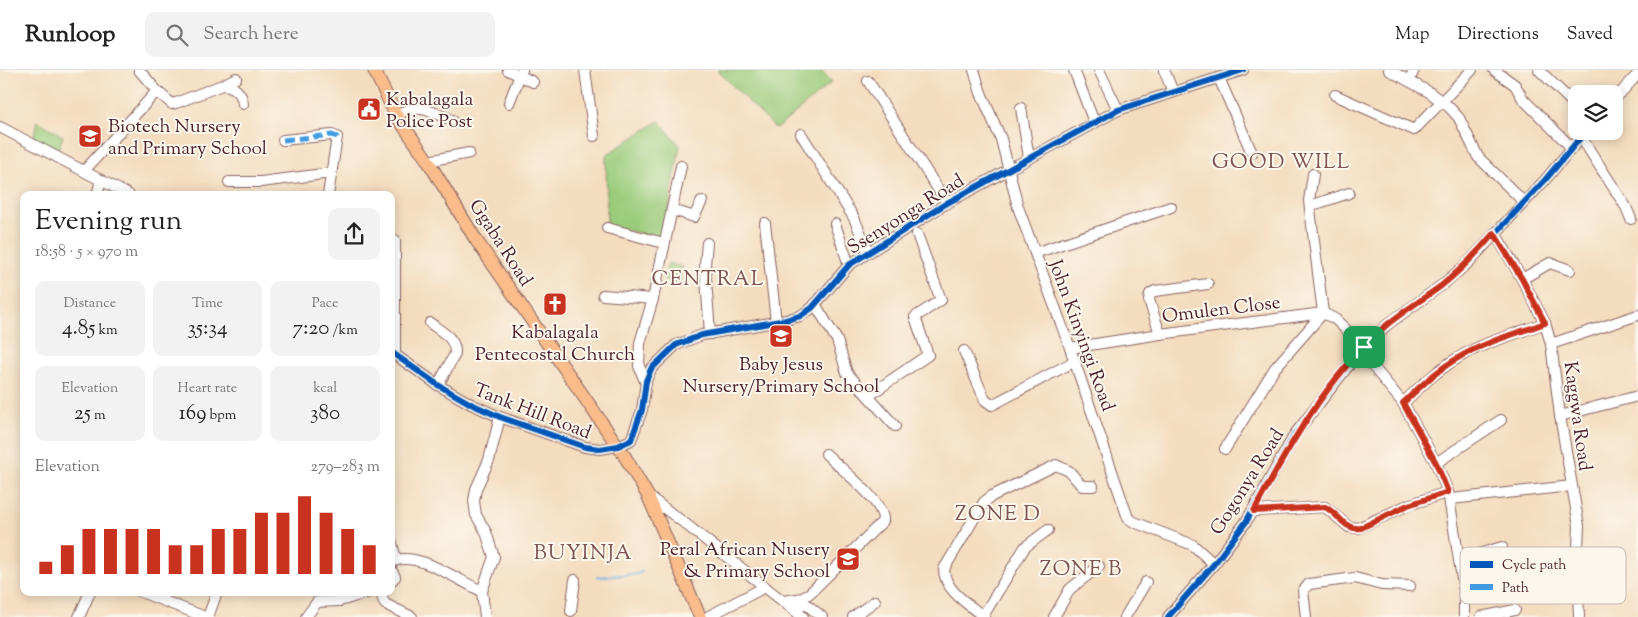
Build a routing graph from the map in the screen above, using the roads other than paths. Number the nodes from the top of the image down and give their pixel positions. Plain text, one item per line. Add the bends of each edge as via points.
1 (139, 70) edge
2 (374, 70) edge
3 (508, 70) edge
4 (585, 70) edge
5 (974, 70) edge
6 (1074, 70) edge
7 (1099, 70) edge
8 (1164, 70) edge
9 (1208, 70) edge
10 (1244, 70) edge
11 (1389, 70) edge
12 (1414, 70) edge
13 (1472, 70) edge
14 (1494, 70) edge
15 (1546, 72) edge
16 (521, 73) edge
17 (1638, 75) edge
18 (1219, 78) junction
19 (868, 81) dead end
20 (1409, 81) junction
21 (533, 82) dead end
22 (1206, 82) junction
23 (157, 91) junction
24 (1623, 91) edge
25 (1173, 92) junction
26 (1335, 95) dead end
27 (1568, 97) edge
28 (1443, 101) junction
29 (509, 103) dead end
30 (243, 104) dead end
31 (1021, 108) dead end
32 (1118, 110) junction
33 (396, 115) junction
34 (452, 120) dead end
35 (1094, 122) junction
36 (0, 127) edge
37 (801, 134) dead end
38 (594, 136) dead end
39 (283, 140) dead end
40 (1578, 140) edge
41 (1587, 140) edge
42 (1572, 148) junction
43 (469, 153) dead end
44 (1252, 154) dead end
45 (1029, 158) junction
46 (428, 161) junction
47 (681, 166) dead end
48 (1007, 170) junction
49 (84, 171) junction
50 (331, 174) junction
51 (1313, 174) dead end
52 (101, 180) junction
53 (229, 182) dead end
54 (97, 191) edge
55 (122, 191) edge
56 (329, 191) edge
57 (1349, 193) dead end
58 (702, 200) dead end
59 (1524, 202) junction
60 (947, 203) junction
61 (1310, 206) junction
62 (1171, 207) dead end
63 (673, 210) junction
64 (1631, 219) dead end
65 (765, 223) dead end
66 (835, 224) dead end
67 (607, 228) dead end
68 (915, 229) junction
69 (1494, 233) junction
70 (664, 243) junction
71 (707, 243) dead end
72 (868, 251) junction
73 (1035, 252) junction
74 (849, 265) junction
75 (1570, 270) dead end
76 (1522, 279) junction
77 (1208, 284) dead end
78 (603, 295) dead end
79 (653, 299) junction
80 (815, 304) junction
81 (1323, 313) junction
82 (1638, 315) edge
83 (776, 322) junction
84 (430, 323) dead end
85 (1545, 323) junction
86 (710, 334) junction
87 (1160, 334) junction
88 (1552, 344) junction
89 (1070, 348) junction
90 (1362, 349) junction
91 (964, 351) dead end
92 (395, 354) edge
93 (1075, 361) junction
94 (646, 384) junction
95 (438, 385) junction
96 (868, 396) junction
97 (1638, 396) edge
98 (1403, 403) junction
99 (1560, 416) junction
100 (500, 417) junction
101 (1501, 420) dead end
102 (895, 426) dead end
103 (618, 446) junction
104 (1225, 449) dead end
105 (826, 454) dead end
106 (1436, 463) junction
107 (1093, 486) dead end
108 (1572, 486) junction
109 (648, 496) junction
110 (1450, 496) junction
111 (1254, 511) junction
112 (1048, 530) dead end
113 (1579, 547) edge
114 (1459, 560) joint
115 (395, 563) edge
116 (1214, 564) junction
117 (1100, 566) dead end
118 (1460, 566) edge
119 (575, 580) dead end
120 (1146, 582) dead end
121 (1410, 586) dead end
122 (765, 587) junction
123 (482, 591) junction
124 (88, 596) edge
125 (152, 596) edge
126 (215, 596) edge
127 (356, 596) edge
128 (382, 596) edge
129 (784, 601) junction
130 (875, 601) dead end
131 (1464, 604) edge
132 (1579, 604) edge
133 (794, 610) junction
134 (1515, 610) dead end
135 (571, 611) dead end
136 (79, 617) edge
137 (207, 617) edge
138 (306, 617) edge
139 (412, 617) edge
140 (485, 617) edge
141 (700, 617) edge
142 (707, 617) edge
143 (803, 617) edge
144 (822, 617) edge
145 (853, 617) edge
146 (983, 617) edge
147 (1054, 617) edge
148 (1125, 617) edge
149 (1168, 617) edge
150 (1306, 617) edge
151 (1464, 617) edge
152 (1481, 617) edge
153 (1579, 617) edge

1 - 23 street
2 - 33 main road, Ggaba Road
3 - 16 street
4 - 38 street
5 - 48 street, John Kinyingi Road via 1001,139
6 - 35 street
7 - 32 street
8 - 25 street
9 - 22 street
10 - 18 street, Ssenyonga Road
11 - 20 street
12 - 20 street
13 - 28 street
14 - 42 street via 1515,85 1523,99
15 - 27 street
16 - 21 street
16 - 29 street
17 - 24 street
18 - 22 street, Ssenyonga Road
18 - 44 street
19 - 60 street
20 - 28 street
22 - 25 street, Ssenyonga Road
23 - 30 street via 172,104 235,83
23 - 49 street
25 - 32 street, Ssenyonga Road
26 - 28 street via 1411,130
28 - 59 street via 1459,118 1478,157
31 - 45 street
32 - 35 street, Ssenyonga Road
33 - 34 street via 416,108
33 - 46 main road, Ggaba Road
35 - 45 street, Ssenyonga Road
36 - 49 street
37 - 72 street via 851,212
39 - 50 street via 337,137
40 - 42 street, Gogonya Road
41 - 64 street
42 - 59 street, Gogonya Road
43 - 46 street
45 - 48 street, Ssenyonga Road
46 - 103 main road, Ggaba Road via 476,240
47 - 63 street
48 - 60 street, Ssenyonga Road
48 - 73 street, John Kinyingi Road
49 - 52 street
50 - 53 street via 261,182
50 - 56 street
51 - 61 street
52 - 54 street
52 - 55 street
57 - 61 street
58 - 63 street via 694,217
59 - 69 street, Gogonya Road
60 - 68 street, Ssenyonga Road
61 - 81 street
62 - 73 street
63 - 70 street
65 - 83 street
66 - 74 street
67 - 70 street
68 - 72 street, Ssenyonga Road
68 - 96 street via 942,300 915,317 928,355
69 - 76 street, Kaggwa Road
69 - 90 street, Gogonya Road via 1468,263 1388,324
70 - 79 street
71 - 86 street via 705,266
72 - 74 street, Ssenyonga Road
73 - 89 street, John Kinyingi Road
74 - 80 street, Ssenyonga Road
75 - 76 street via 1550,263
76 - 85 street, Kaggwa Road
77 - 87 street via 1150,294
78 - 79 street
79 - 94 street via 640,343 639,366
80 - 83 street, Ssenyonga Road via 800,316
80 - 96 street via 837,340 847,372
81 - 87 street, Omulen Close
81 - 90 street via 1335,319
81 - 104 street via 1275,368
82 - 88 street
83 - 86 street, Ssenyonga Road
84 - 95 street via 453,340 455,349
85 - 88 street, Kaggwa Road
85 - 98 street via 1458,358
86 - 94 street, Ssenyonga Road via 690,338 669,350 651,369
87 - 89 street, Omulen Close
88 - 99 street, Kaggwa Road
89 - 93 street, John Kinyingi Road
90 - 98 street
90 - 111 street, Gogonya Road via 1295,434
91 - 93 street via 985,400 992,405
92 - 95 street, Tank Hill Road
93 - 116 street, John Kinyingi Road via 1128,518 1193,545
94 - 103 street, Ssenyonga Road via 632,438
95 - 100 street, Tank Hill Road
96 - 102 street
97 - 99 street
98 - 106 street
99 - 108 street, Kaggwa Road
100 - 103 street, Tank Hill Road via 585,448
100 - 123 street via 474,501 476,515 494,557
101 - 106 street
103 - 109 main road, Ggaba Road
105 - 129 street via 866,491 882,511 883,521 807,595
106 - 110 street
107 - 146 street via 1082,486 1069,471 1056,465 984,502 944,569 949,588
108 - 110 street
108 - 113 street, Kaggwa Road via 1579,526
109 - 122 street
109 - 141 main road, Ggaba Road
110 - 111 street via 1408,505 1354,529 1325,507
110 - 114 street
111 - 116 street, Gogonya Road
112 - 146 street via 1025,547
114 - 118 street
115 - 123 street via 405,558 431,565
116 - 149 street, Gogonya Road
117 - 147 street via 1070,589
119 - 135 street
120 - 148 street
121 - 150 street via 1382,585 1355,578 1309,584 1303,591
122 - 129 street
122 - 142 street
123 - 140 street
124 - 136 street
125 - 137 street
126 - 137 street
127 - 138 street via 317,602
128 - 139 street via 385,604
129 - 133 street
130 - 145 street
131 - 151 street
132 - 153 street, Kaggwa Road
133 - 143 street
133 - 144 street via 806,604
134 - 152 street

